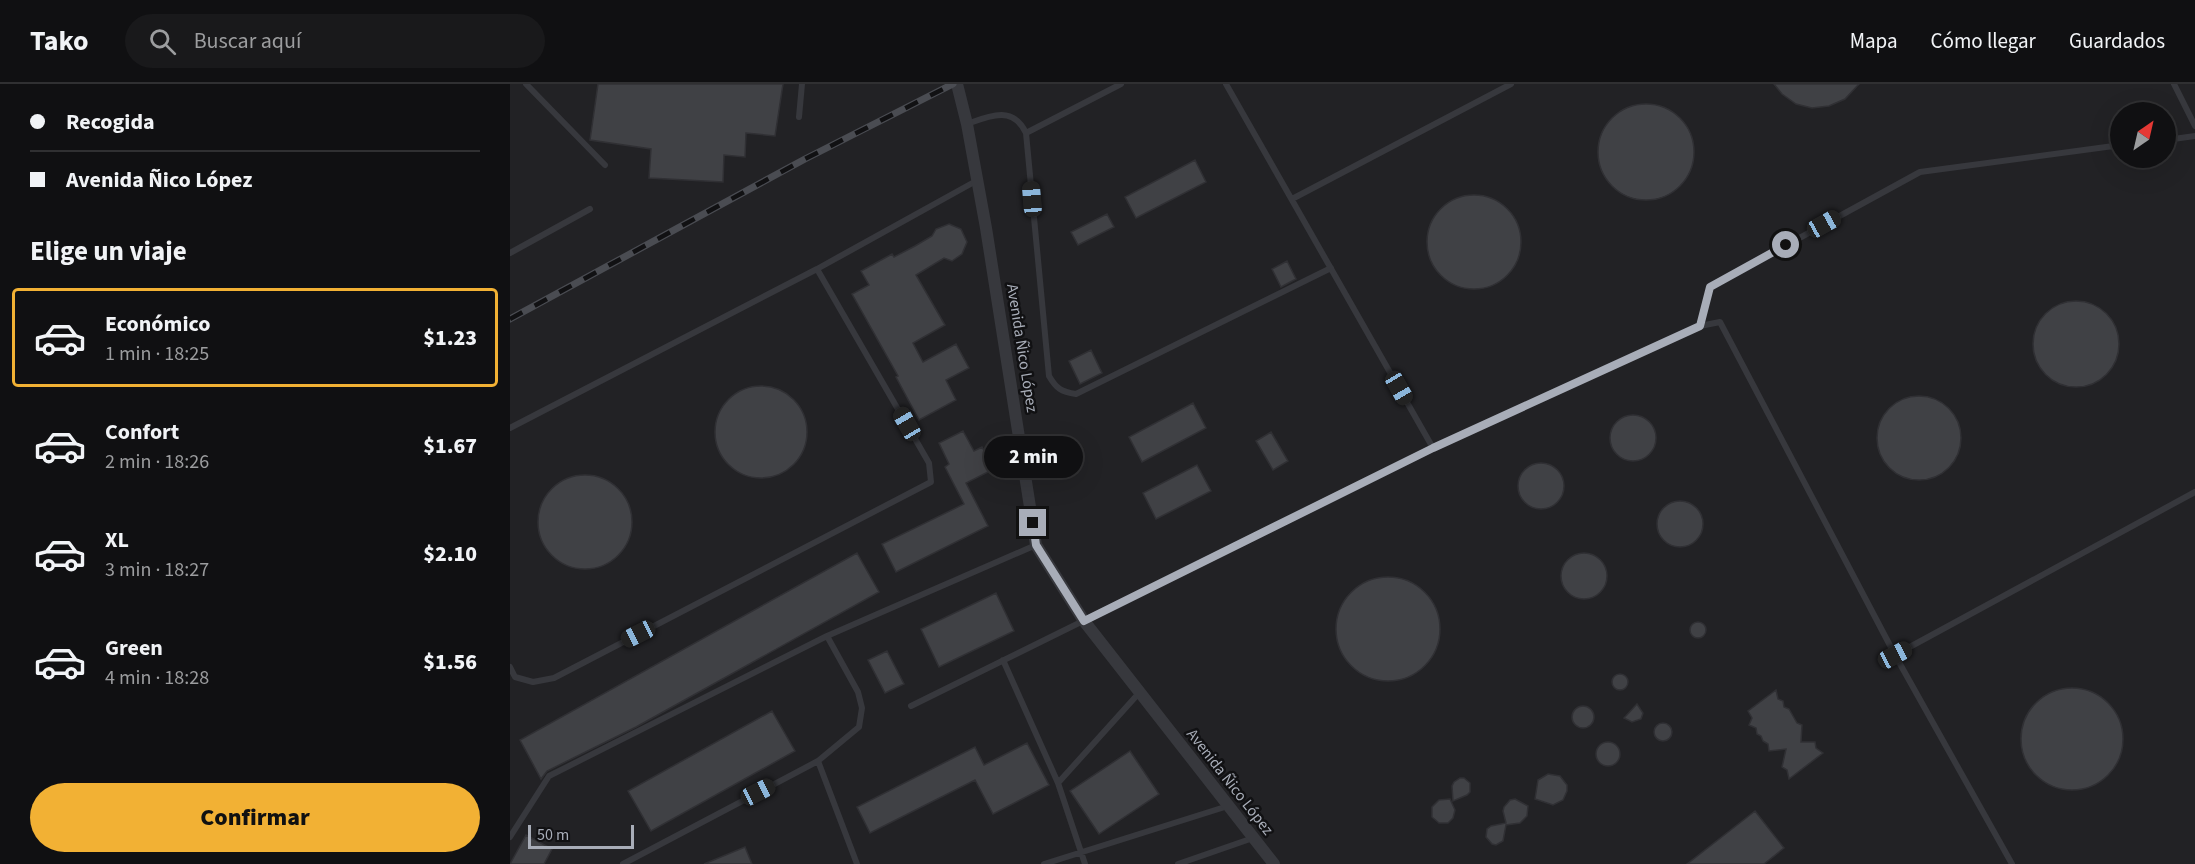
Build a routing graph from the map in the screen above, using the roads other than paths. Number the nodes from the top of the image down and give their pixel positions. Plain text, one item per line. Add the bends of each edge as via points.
1 (526, 84) edge
2 (802, 84) edge
3 (957, 84) edge
4 (1121, 84) edge
5 (1226, 84) edge
6 (1511, 84) edge
7 (2174, 84) edge
8 (799, 117) dead end
9 (967, 124) junction
10 (2195, 126) edge
11 (1026, 133) junction
12 (2195, 136) edge
13 (2176, 139) edge
14 (2110, 147) edge
15 (605, 165) dead end
16 (976, 181) junction
17 (1292, 199) junction
18 (590, 209) dead end
19 (510, 253) edge
20 (1331, 268) junction
21 (817, 269) junction
22 (1700, 326) junction
23 (510, 428) edge
24 (1433, 448) junction
25 (2195, 492) edge
26 (1036, 545) junction
27 (1084, 621) junction
28 (827, 636) junction
29 (1895, 655) junction
30 (1004, 660) junction
31 (510, 667) edge
32 (1139, 693) junction
33 (911, 706) dead end
34 (818, 761) junction
35 (1058, 783) junction
36 (1228, 806) junction
37 (510, 837) edge
38 (1253, 838) junction
39 (1081, 852) junction
40 (623, 864) edge
41 (857, 864) edge
42 (1044, 864) edge
43 (1085, 864) edge
44 (1178, 864) edge
45 (1274, 864) edge
46 (2012, 864) edge

1 - 15 lane
2 - 8 lane
3 - 9 street, Avenida Ñico López
4 - 11 lane
5 - 17 lane
6 - 17 lane
7 - 10 lane
9 - 11 lane via 996,114 1009,116
9 - 16 street, Avenida Ñico López
11 - 20 lane via 1049,376 1063,393 1076,394
12 - 13 lane
14 - 22 lane via 1920,172 1710,287
16 - 21 lane
16 - 26 street, Avenida Ñico López
17 - 20 lane
18 - 19 lane
20 - 24 lane
21 - 23 lane
21 - 31 lane via 929,463 931,482 554,678 532,682 515,677
22 - 24 lane
22 - 29 lane via 1720,322
24 - 27 lane
25 - 29 lane
26 - 27 street, Avenida Ñico López
26 - 28 lane
27 - 30 lane
27 - 32 street, Avenida Ñico López
28 - 34 lane via 858,692 862,708 860,727
28 - 37 lane via 549,776
29 - 46 lane
30 - 33 lane
30 - 35 lane
32 - 35 lane
32 - 36 street, Avenida Ñico López
34 - 40 lane
34 - 41 lane
35 - 39 lane
36 - 38 street, Avenida Ñico López
36 - 39 lane
38 - 44 lane
38 - 45 street, Avenida Ñico López
39 - 42 lane
39 - 43 lane

